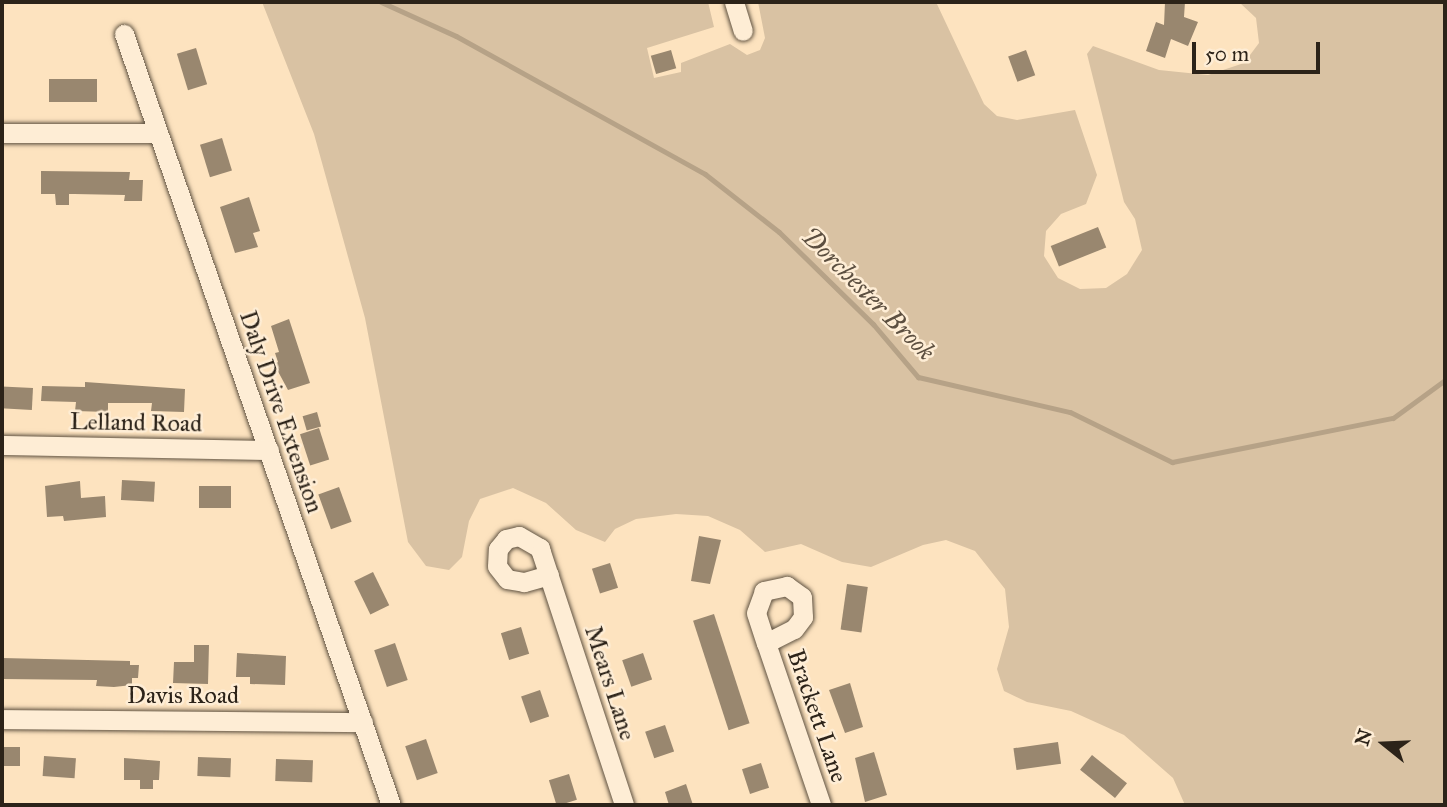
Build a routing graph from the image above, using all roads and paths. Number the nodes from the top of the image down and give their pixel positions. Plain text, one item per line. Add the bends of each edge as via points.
1 (734, 2) edge
2 (743, 31) dead end
3 (124, 34) dead end
4 (2, 133) edge
5 (158, 133) junction
6 (2, 445) edge
7 (269, 450) junction
8 (549, 575) dead end
9 (766, 643) dead end
10 (2, 719) edge
11 (363, 722) junction
12 (391, 805) edge
13 (624, 805) edge
14 (821, 805) edge

1 - 2 street
3 - 5 street, Daly Drive Extension
4 - 5 street
5 - 7 street, Daly Drive Extension
6 - 7 street, Lelland Road
7 - 11 street, Daly Drive Extension
8 - 13 street, Mears Lane
9 - 14 street, Brackett Lane
10 - 11 street, Davis Road
11 - 12 street, Daly Drive Extension

